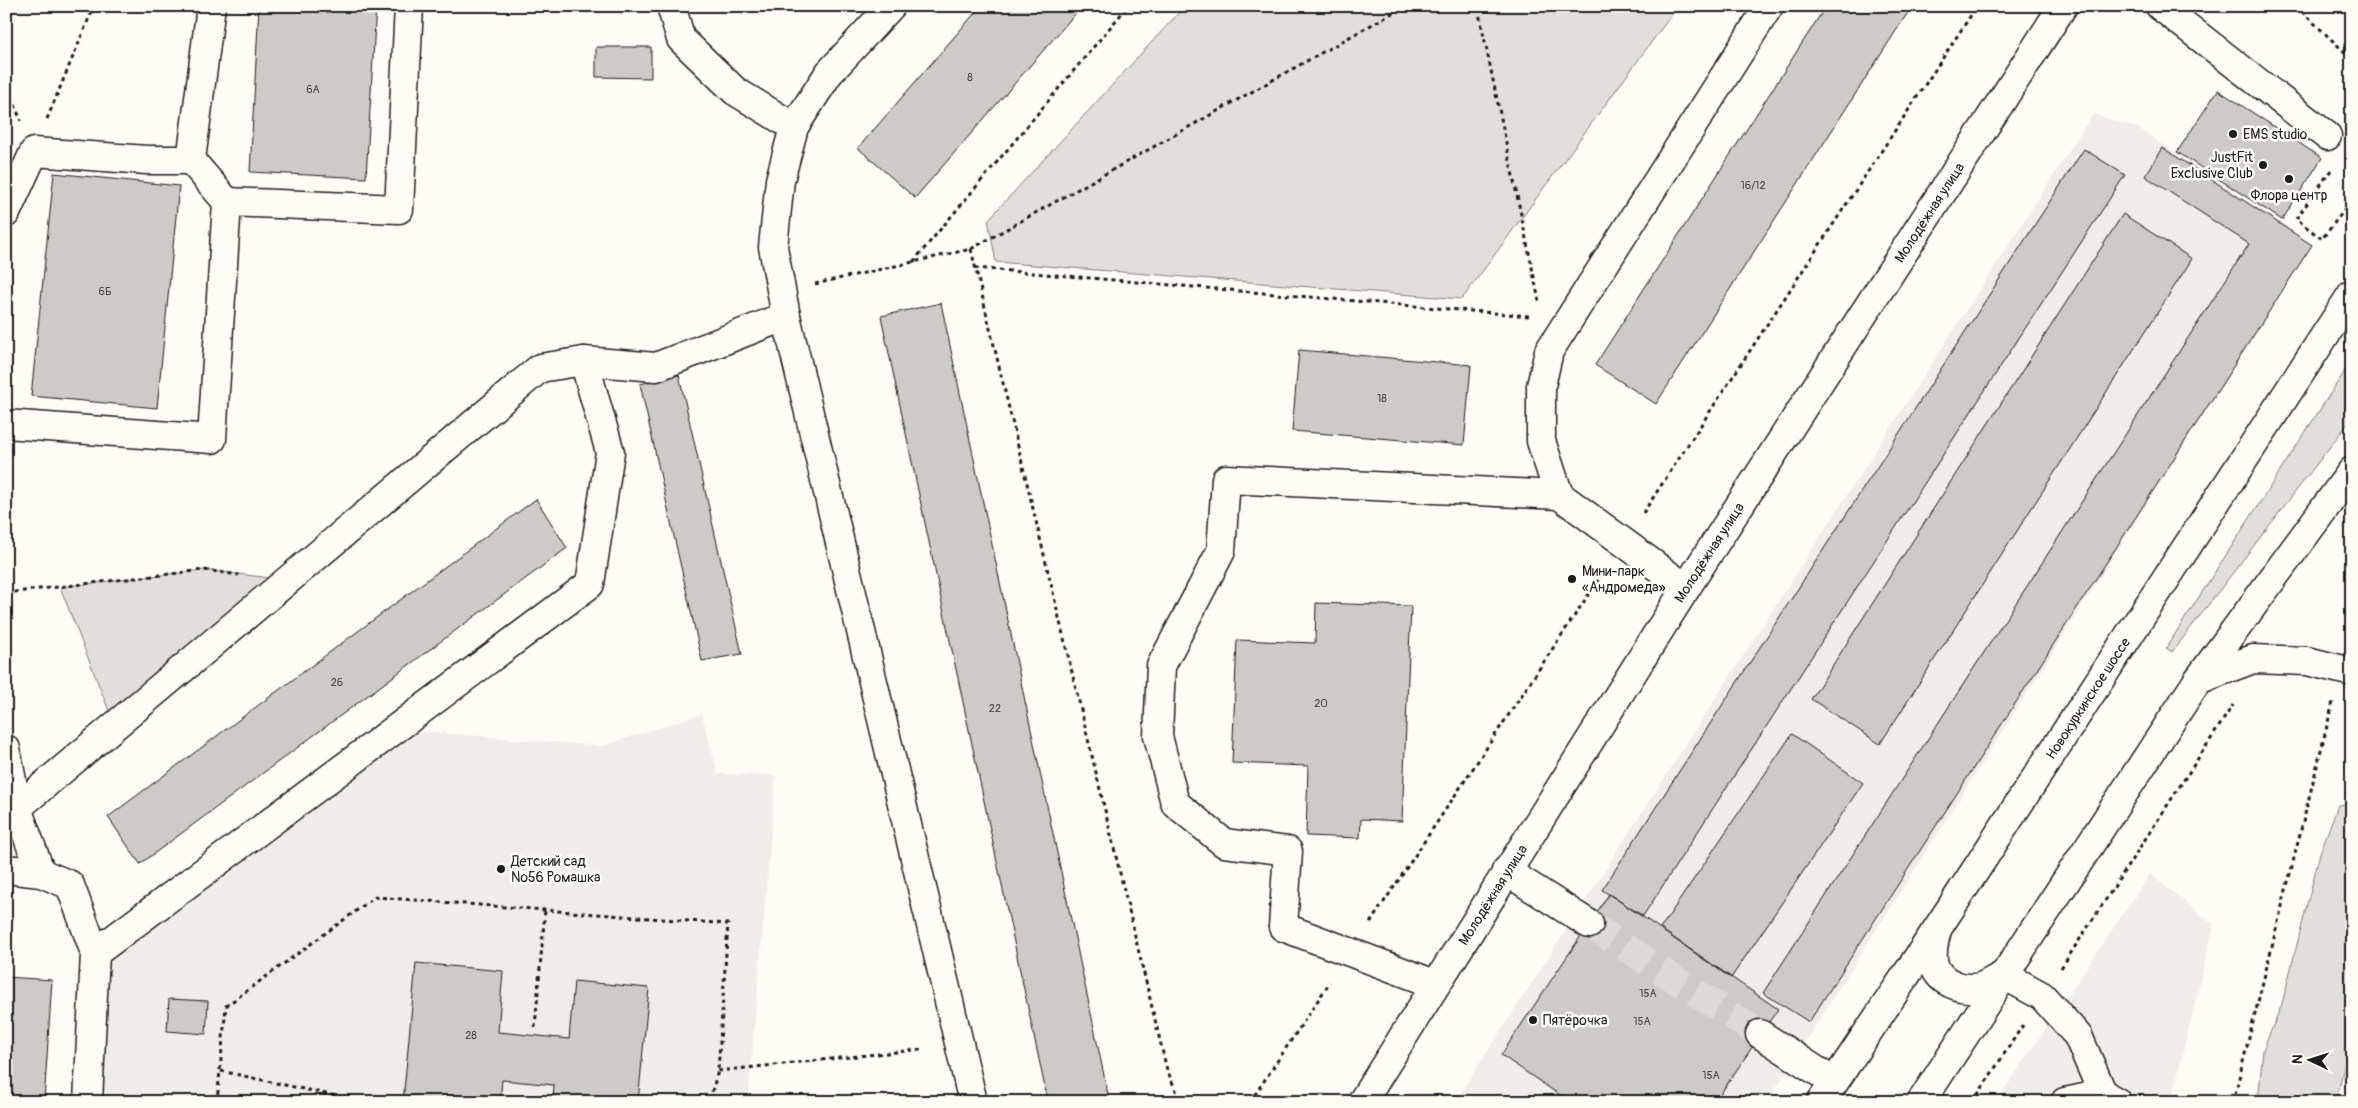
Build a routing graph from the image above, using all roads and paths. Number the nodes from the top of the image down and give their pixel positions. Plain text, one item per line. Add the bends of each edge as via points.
1 (94, 6) edge
2 (211, 6) edge
3 (409, 6) edge
4 (671, 6) edge
5 (890, 6) edge
6 (1128, 6) edge
7 (1404, 6) edge
8 (1465, 6) edge
9 (1769, 6) edge
10 (2064, 6) edge
11 (2160, 6) edge
12 (2296, 6) edge
13 (1480, 7) edge
14 (2352, 59) edge
15 (6, 82) edge
16 (794, 127) junction
17 (2327, 136) joint
18 (34, 152) junction
19 (192, 160) junction
20 (2352, 200) edge
21 (227, 202) junction
22 (6, 212) edge
23 (971, 249) junction
24 (913, 262) junction
25 (976, 268) junction
26 (2352, 294) edge
27 (784, 304) junction
28 (1542, 318) junction
29 (1549, 351) junction
30 (584, 361) junction
31 (6, 424) edge
32 (2352, 471) edge
33 (1559, 495) junction
34 (204, 570) dead end
35 (1686, 588) junction
36 (6, 593) edge
37 (2352, 672) edge
38 (2198, 680) junction
39 (2335, 693) dead end
40 (2235, 702) dead end
41 (6, 749) edge
42 (17, 808) junction
43 (6, 869) edge
44 (1506, 871) junction
45 (42, 873) junction
46 (545, 910) junction
47 (1589, 924) tunnel mouth
48 (1937, 929) junction
49 (96, 953) junction
50 (2004, 975) junction
51 (1435, 984) junction
52 (2042, 996) junction
53 (535, 1027) dead end
54 (1760, 1034) tunnel mouth
55 (960, 1045) junction
56 (221, 1071) junction
57 (718, 1071) junction
58 (1828, 1092) edge
59 (2110, 1098) edge
60 (348, 1099) dead end
61 (88, 1102) edge
62 (217, 1102) edge
63 (709, 1102) edge
64 (973, 1102) edge
65 (1181, 1102) edge
66 (1362, 1102) edge
67 (1921, 1102) edge
68 (1973, 1102) edge
69 (2064, 1102) edge
70 (2233, 1102) edge

1 - 18 path
2 - 19 main road
3 - 21 main road via 399,209
4 - 16 main road via 680,39 735,91
5 - 16 main road via 829,74
6 - 24 path
7 - 23 path
8 - 13 path
9 - 29 main road
10 - 35 main road, Молодёжная улица
11 - 17 main road
12 - 14 path
13 - 28 path
15 - 18 path
16 - 27 main road via 780,180 773,247
17 - 20 path via 2338,161 2296,219 2322,239
18 - 19 main road
18 - 22 main road
19 - 21 main road
21 - 31 main road via 212,439
23 - 24 path
23 - 25 path
24 - 27 path
25 - 28 path
25 - 65 path via 1167,1070
26 - 48 main road, Новокуркинское шоссе
27 - 30 main road via 656,367
27 - 55 main road
28 - 29 path
29 - 33 main road via 1541,386 1541,441
30 - 42 main road via 540,368
30 - 49 main road via 610,452 590,584
32 - 38 main road
33 - 35 main road
33 - 51 main road via 1226,479 1221,551 1161,666 1158,736 1175,803 1224,843 1288,851 1283,927
34 - 36 path
35 - 44 main road, Молодёжная улица
37 - 38 main road via 2307,661 2253,659
38 - 50 main road
39 - 70 path
40 - 52 path
41 - 42 main road
42 - 45 main road
43 - 45 main road
44 - 47 main road
44 - 51 main road, Молодёжная улица
45 - 49 main road via 70,884
46 - 53 path
46 - 56 path via 375,897 226,1006
46 - 57 path via 728,924
48 - 50 main road via 1932,950 1934,966 1944,979 1969,988 1982,986
48 - 58 main road, Новокуркинское шоссе
49 - 61 main road
50 - 52 main road
50 - 67 main road
51 - 66 main road, Молодёжная улица
52 - 59 main road via 2078,1036
52 - 68 path
54 - 58 main road
55 - 57 path
55 - 64 main road
56 - 60 path
56 - 62 path
57 - 63 path
59 - 69 main road via 2068,1099

